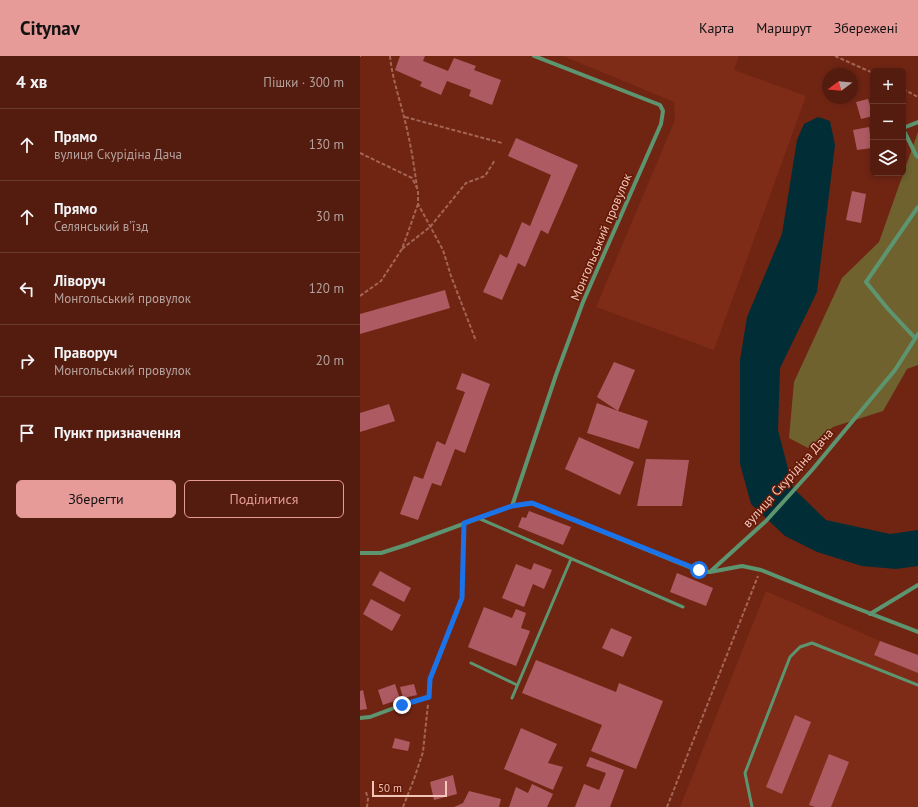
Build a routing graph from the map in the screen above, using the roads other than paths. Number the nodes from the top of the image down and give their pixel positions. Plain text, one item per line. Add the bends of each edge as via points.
1 (534, 56) edge
2 (918, 122) edge
3 (906, 128) edge
4 (906, 135) edge
5 (918, 157) edge
6 (918, 206) edge
7 (917, 336) edge
8 (512, 506) junction
9 (478, 518) junction
10 (360, 553) edge
11 (571, 558) junction
12 (710, 572) junction
13 (918, 585) edge
14 (683, 607) dead end
15 (870, 614) junction
16 (918, 632) edge
17 (471, 663) dead end
18 (517, 685) junction
19 (918, 685) edge
20 (429, 697) road end
21 (512, 698) dead end
22 (360, 718) edge
23 (752, 807) edge

1 - 8 street, Монгольський провулок via 660,105 663,111 661,124 564,353
2 - 3 street
4 - 5 street
6 - 7 street, вулиця Скурідіна Дача via 866,282 888,309
7 - 12 street, вулиця Скурідіна Дача via 895,370 812,470 766,521
8 - 9 street
8 - 12 street via 532,503 699,570
9 - 10 street via 381,553
9 - 11 lane
11 - 14 lane
11 - 18 lane
12 - 15 street via 742,566 761,570
13 - 15 street
15 - 16 street
17 - 18 lane
18 - 21 lane
19 - 23 lane via 812,643 800,648 790,657 745,773
20 - 22 street

